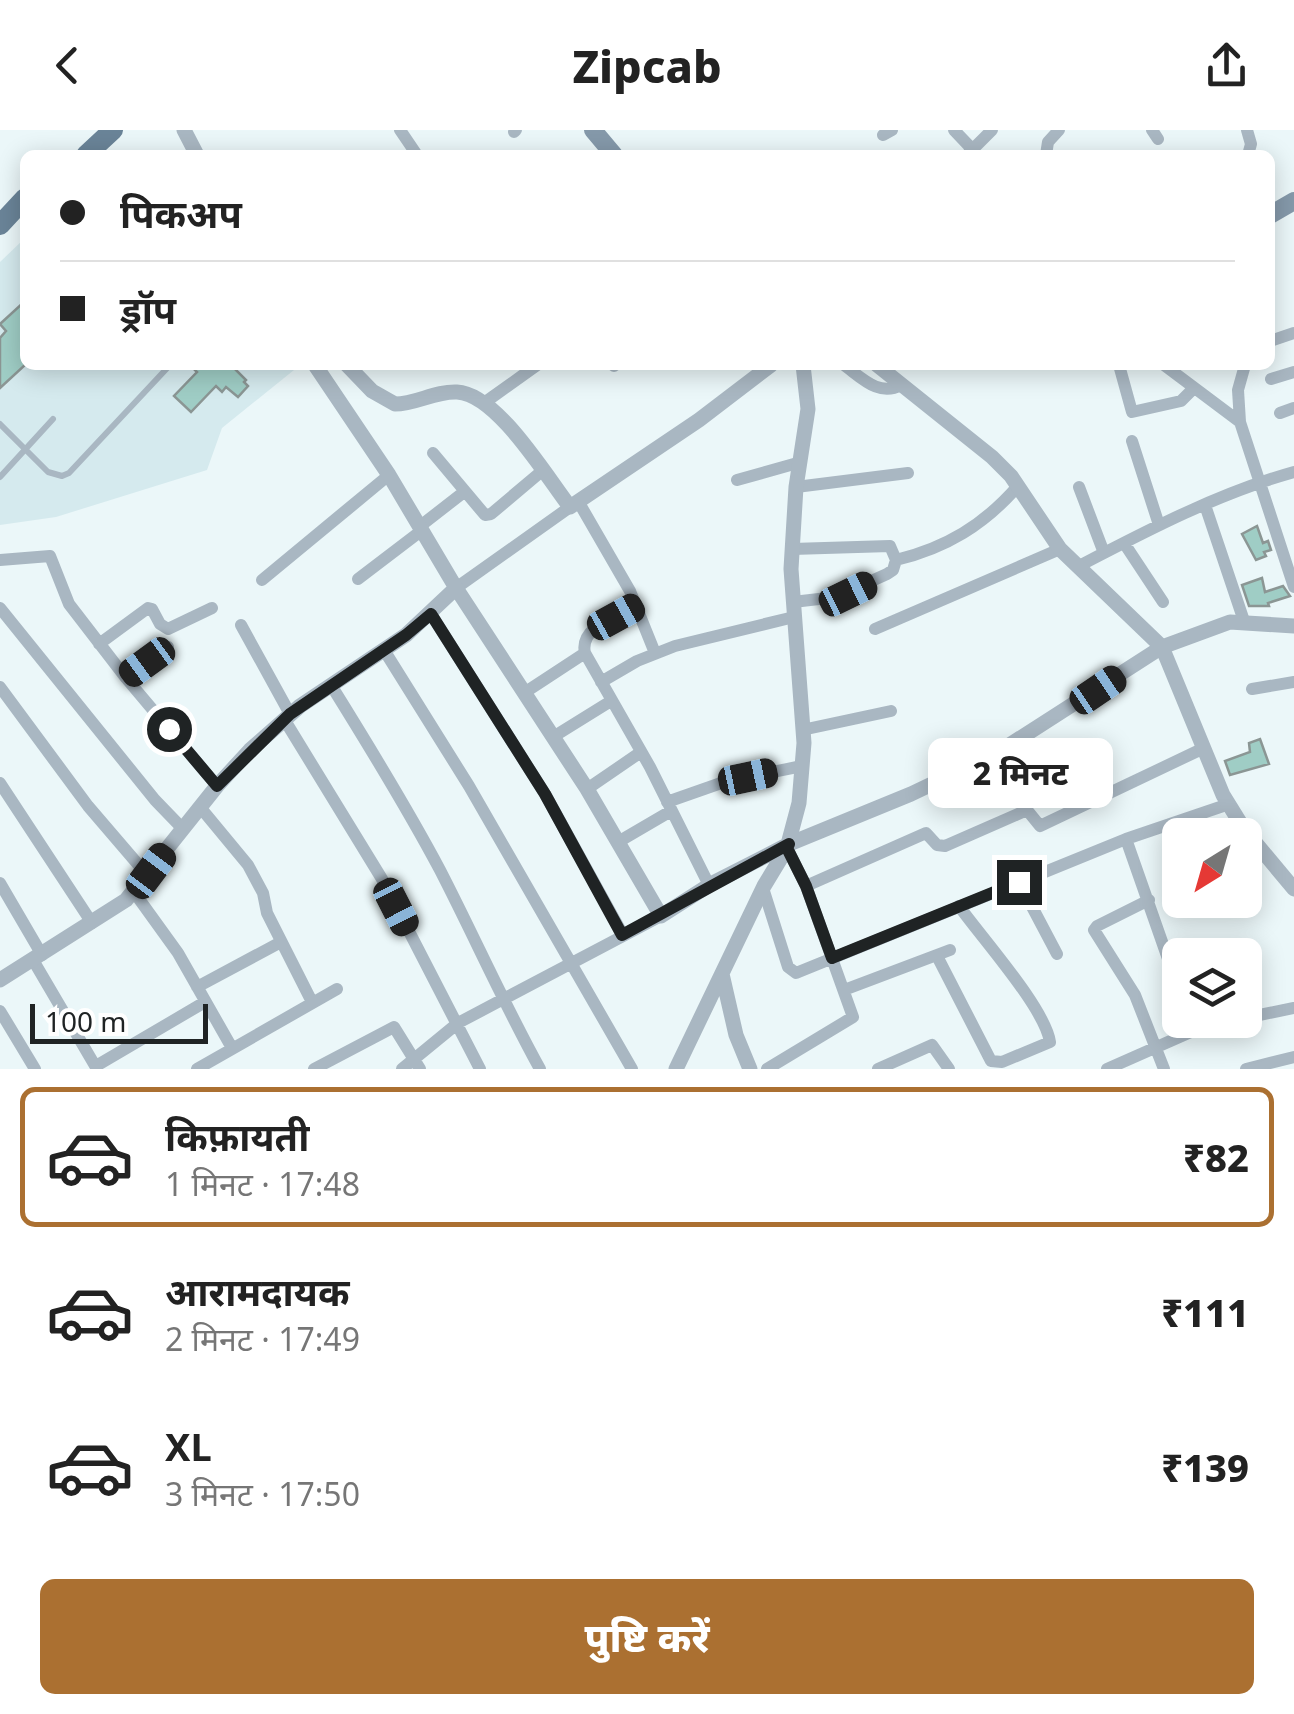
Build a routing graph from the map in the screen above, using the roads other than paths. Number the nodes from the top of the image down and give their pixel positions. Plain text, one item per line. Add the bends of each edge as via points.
1 (992, 130) edge
2 (1060, 130) edge
3 (971, 150) edge
4 (1047, 150) edge
5 (20, 203) edge
6 (20, 220) edge
7 (0, 224) edge
8 (0, 242) edge
9 (165, 370) edge
10 (318, 370) edge
11 (352, 370) edge
12 (530, 370) edge
13 (764, 370) edge
14 (804, 370) edge
15 (851, 370) edge
16 (883, 370) edge
17 (1120, 370) edge
18 (1171, 370) edge
19 (1244, 370) edge
20 (1294, 372) edge
21 (1270, 378) dead end
22 (901, 385) junction
23 (1194, 388) junction
24 (484, 403) junction
25 (53, 418) dead end
26 (1240, 422) junction
27 (0, 424) edge
28 (1132, 441) dead end
29 (26, 450) junction
30 (433, 453) dead end
31 (801, 462) junction
32 (542, 471) junction
33 (1294, 472) edge
34 (908, 474) dead end
35 (389, 475) junction
36 (0, 476) edge
37 (737, 480) dead end
38 (1260, 482) junction
39 (1018, 486) junction
40 (796, 487) junction
41 (1079, 487) dead end
42 (464, 492) junction
43 (574, 503) junction
44 (1205, 505) junction
45 (1159, 525) junction
46 (420, 529) junction
47 (1124, 543) junction
48 (792, 549) junction
49 (1060, 549) junction
50 (1104, 554) junction
51 (0, 560) edge
52 (896, 560) junction
53 (1079, 566) junction
54 (1293, 578) edge
55 (358, 579) dead end
56 (262, 580) dead end
57 (456, 588) junction
58 (1163, 602) dead end
59 (636, 606) junction
60 (212, 608) dead end
61 (794, 609) junction
62 (0, 610) edge
63 (431, 614) junction
64 (1244, 622) junction
65 (241, 625) dead end
66 (1294, 626) edge
67 (875, 629) dead end
68 (99, 644) junction
69 (1162, 646) junction
70 (168, 647) dead end
71 (384, 650) junction
72 (655, 652) junction
73 (585, 653) junction
74 (126, 678) junction
75 (601, 682) junction
76 (1294, 682) edge
77 (331, 684) junction
78 (0, 687) edge
79 (1252, 689) dead end
80 (524, 693) junction
81 (612, 701) junction
82 (891, 711) dead end
83 (287, 716) junction
84 (802, 730) junction
85 (553, 738) junction
86 (1204, 748) junction
87 (641, 752) junction
88 (802, 766) junction
89 (0, 783) edge
90 (217, 786) junction
91 (587, 789) junction
92 (1229, 804) junction
93 (669, 806) junction
94 (200, 807) junction
95 (184, 829) junction
96 (1126, 839) junction
97 (618, 842) junction
98 (788, 846) junction
99 (148, 876) junction
100 (1019, 882) junction
101 (0, 884) edge
102 (709, 886) junction
103 (806, 886) junction
104 (763, 888) junction
105 (1294, 889) edge
106 (134, 892) junction
107 (1150, 900) junction
108 (959, 906) junction
109 (661, 916) junction
110 (92, 923) junction
111 (622, 935) junction
112 (1162, 938) edge
113 (282, 942) junction
114 (1057, 954) dead end
115 (38, 957) junction
116 (832, 958) junction
117 (572, 962) junction
118 (722, 974) junction
119 (0, 980) edge
120 (197, 987) junction
121 (337, 990) dead end
122 (844, 990) junction
123 (502, 1000) junction
124 (205, 1002) junction
125 (312, 1002) junction
126 (1294, 1008) edge
127 (0, 1010) edge
128 (1262, 1015) edge
129 (458, 1023) junction
130 (1172, 1038) edge
131 (232, 1048) junction
132 (1156, 1048) junction
133 (1294, 1057) edge
134 (418, 1064) edge
135 (96, 1067) edge
136 (35, 1069) edge
137 (197, 1069) edge
138 (314, 1069) edge
139 (402, 1069) edge
140 (480, 1069) edge
141 (540, 1069) edge
142 (632, 1069) edge
143 (676, 1069) edge
144 (750, 1069) edge
145 (767, 1069) edge
146 (878, 1069) edge
147 (949, 1069) edge
148 (1106, 1069) edge
149 (1164, 1069) edge
150 (1246, 1069) edge

1 - 3 street
2 - 4 street
5 - 7 main road
6 - 8 main road
9 - 29 lane via 70,473 55,476
10 - 35 street
11 - 24 street via 395,404 451,392
12 - 24 street
13 - 43 street
14 - 31 street via 808,410
15 - 22 street via 879,389
16 - 22 street
17 - 23 street via 1132,412 1181,401
18 - 23 street
19 - 26 street
20 - 21 street
22 - 39 street
23 - 26 street
24 - 32 street
25 - 29 lane
26 - 38 street
27 - 29 lane
28 - 45 street
29 - 36 lane
30 - 42 street
31 - 37 street
31 - 40 street
32 - 42 street via 488,516
32 - 43 street
33 - 38 street
34 - 40 street
35 - 46 street
35 - 56 street
38 - 44 street
38 - 54 street
39 - 49 street
39 - 52 street via 983,522 934,549
40 - 48 street
41 - 50 street
42 - 46 street
43 - 57 street
43 - 59 street
44 - 45 street
44 - 64 street
45 - 47 street
46 - 55 street
46 - 57 street
47 - 50 street
47 - 58 street
48 - 52 street via 890,546
48 - 61 street
49 - 53 street
49 - 67 street
50 - 53 street
51 - 68 street via 48,554 69,604
52 - 61 street via 892,572 848,594
53 - 69 street
57 - 63 street
57 - 80 street
59 - 72 street
59 - 73 street via 587,634
60 - 68 street via 168,629 148,608
61 - 72 street
61 - 84 street
62 - 95 street
63 - 71 street
63 - 111 street via 545,794
64 - 66 street
64 - 69 street
65 - 83 street
68 - 74 street
69 - 86 street
69 - 98 street via 997,753
70 - 74 street
71 - 77 street
71 - 117 street
72 - 75 street
73 - 75 street
73 - 80 street
74 - 90 street
75 - 81 street
76 - 79 street
77 - 83 street
77 - 123 street via 430,852
78 - 99 street
80 - 85 street
81 - 85 street
81 - 87 street
82 - 84 street
83 - 90 street
83 - 129 street
84 - 88 street
85 - 91 street
86 - 92 street
86 - 103 street via 1040,826 1027,810 945,846 926,833
87 - 91 street
87 - 93 street
88 - 93 street via 724,782
88 - 98 street
89 - 110 street
90 - 94 street
91 - 97 street
92 - 96 street
92 - 105 street
93 - 97 street
93 - 102 street
94 - 95 street
94 - 113 street via 248,865
95 - 99 street
96 - 100 street
96 - 107 street
97 - 109 street
98 - 102 street
98 - 103 street
98 - 104 street
99 - 106 street
100 - 108 street
100 - 114 street
101 - 115 street
102 - 109 street
103 - 116 street
104 - 116 street via 790,971
104 - 118 street
106 - 110 street
106 - 120 street
107 - 112 street
107 - 132 street via 1094,930 1135,995
108 - 116 street
108 - 122 street via 1050,1042 993,1062 944,953
109 - 111 street
110 - 115 street
111 - 117 street
113 - 120 street
113 - 125 street
115 - 119 street
115 - 135 street
116 - 122 street
117 - 123 street
117 - 142 street
118 - 143 street
118 - 144 street
120 - 124 street
121 - 125 street
122 - 145 street via 850,1021
123 - 129 street
123 - 141 street
124 - 131 street
124 - 135 street
125 - 131 street
126 - 128 street
127 - 136 street
129 - 134 street
129 - 140 street
130 - 132 street
131 - 137 street
132 - 148 street
132 - 149 street
133 - 150 street
134 - 138 street via 394,1027
134 - 139 street
146 - 147 street via 932,1045

